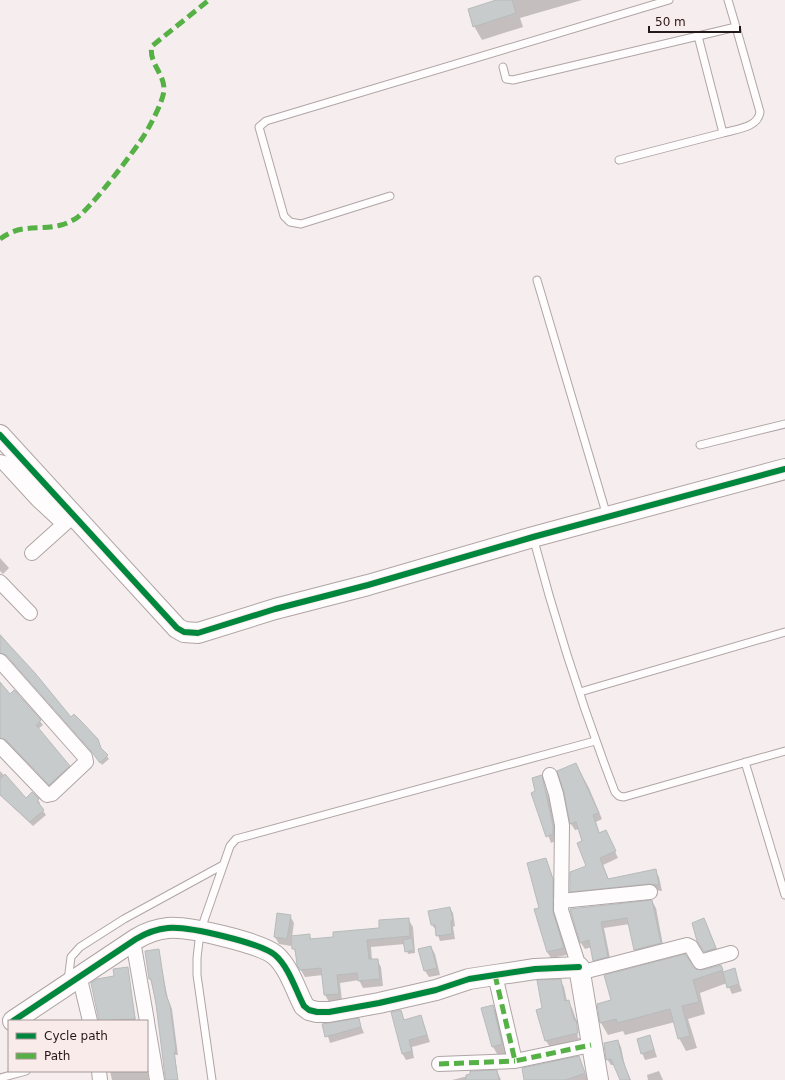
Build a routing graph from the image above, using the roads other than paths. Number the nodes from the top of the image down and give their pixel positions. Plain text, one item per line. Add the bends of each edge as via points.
1 (669, 0) edge
2 (728, 0) edge
3 (736, 27) junction
4 (698, 36) junction
5 (503, 67) dead end
6 (723, 133) junction
7 (620, 160) dead end
8 (390, 196) dead end
9 (537, 280) dead end
10 (785, 424) edge
11 (0, 435) edge
12 (700, 445) dead end
13 (0, 462) edge
14 (785, 469) edge
15 (607, 516) junction
16 (69, 520) junction
17 (533, 537) junction
18 (32, 553) dead end
19 (0, 582) edge
20 (30, 613) dead end
21 (785, 632) edge
22 (0, 661) edge
23 (580, 692) junction
24 (595, 741) junction
25 (0, 746) edge
26 (785, 751) edge
27 (745, 762) junction
28 (550, 775) dead end
29 (223, 865) junction
30 (650, 892) dead end
31 (785, 895) edge
32 (561, 901) junction
33 (200, 932) junction
34 (133, 941) junction
35 (731, 952) dead end
36 (579, 970) junction
37 (495, 975) junction
38 (74, 979) junction
39 (14, 1020) edge
40 (90, 1020) edge
41 (147, 1020) edge
42 (148, 1028) edge
43 (591, 1045) junction
44 (515, 1060) junction
45 (439, 1064) dead end
46 (22, 1072) edge
47 (0, 1078) edge
48 (157, 1080) edge
49 (212, 1080) edge
50 (598, 1080) edge

1 - 8 lane via 266,121 259,127 284,216 290,222 301,224
2 - 3 lane
3 - 4 lane
3 - 6 lane via 760,119 754,124
4 - 5 lane via 511,80 506,79
4 - 6 lane
6 - 7 lane
9 - 15 lane
10 - 12 lane
11 - 16 street
13 - 16 street via 4,463 38,500
14 - 15 street
15 - 17 street
16 - 17 street via 177,628 192,633
16 - 18 street
17 - 23 lane
19 - 20 street
21 - 23 lane
22 - 25 street via 86,762 52,794 47,795
23 - 24 lane
24 - 27 lane via 616,792 621,797
24 - 29 lane via 238,838 232,844
26 - 27 lane
27 - 31 lane
28 - 32 street via 562,825
29 - 33 lane
29 - 38 lane via 124,919 80,947 71,957
30 - 32 street
32 - 36 street via 561,910
33 - 34 street via 169,928 150,932
33 - 37 street via 254,945 275,955 283,965 304,1006 317,1012 379,1003 436,990 469,979
33 - 49 lane via 197,975
34 - 38 street
34 - 41 street
35 - 36 street via 700,962 687,945
36 - 37 street via 535,969
36 - 43 street
37 - 44 street
38 - 39 street
38 - 40 street
42 - 48 street
43 - 44 street
43 - 50 street
44 - 45 street
46 - 47 lane

